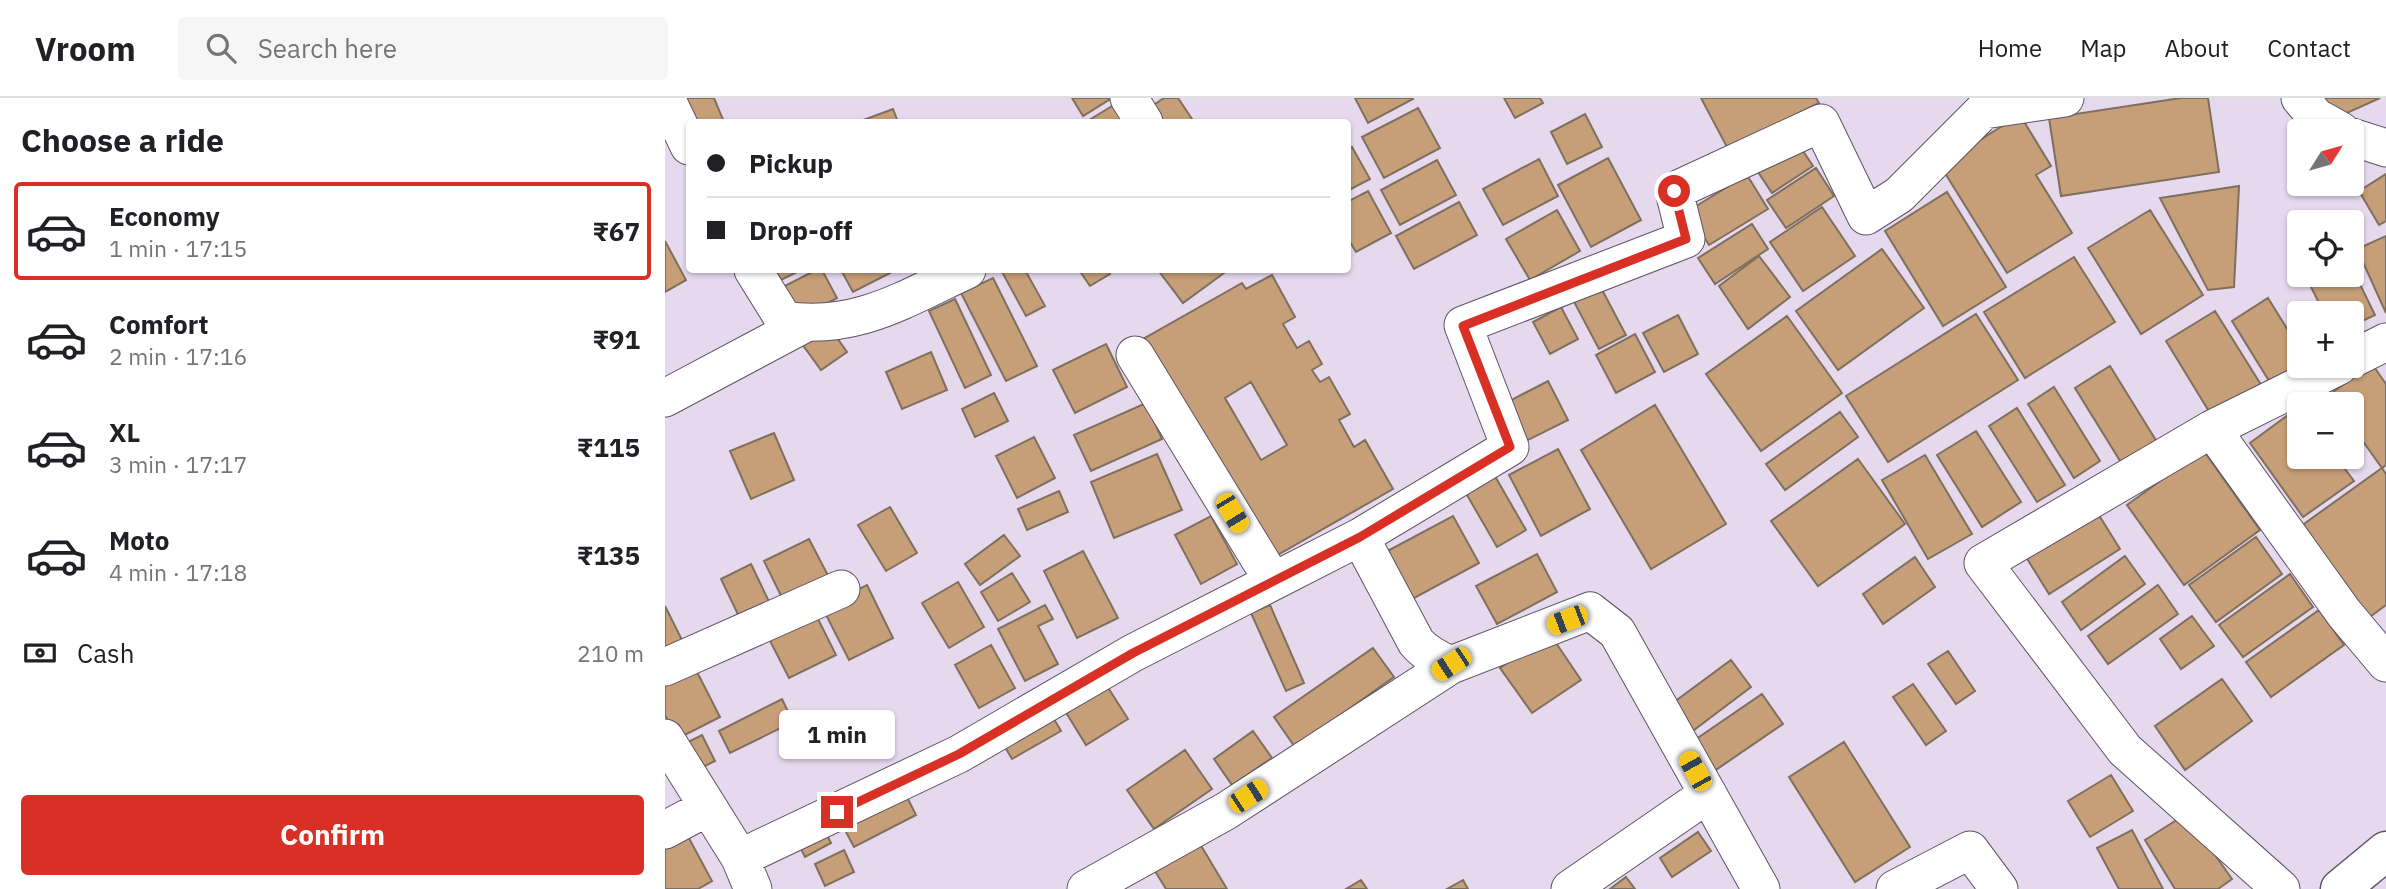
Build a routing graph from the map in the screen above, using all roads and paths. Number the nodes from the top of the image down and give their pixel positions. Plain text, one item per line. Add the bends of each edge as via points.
1 (666, 98) edge
2 (1129, 98) edge
3 (2065, 98) edge
4 (2300, 98) edge
5 (1142, 119) edge
6 (2320, 119) edge
7 (686, 140) edge
8 (2364, 141) edge
9 (2386, 148) edge
10 (755, 273) edge
11 (961, 273) edge
12 (806, 323) junction
13 (2386, 342) edge
14 (2364, 353) edge
15 (1135, 355) dead end
16 (2315, 378) edge
17 (665, 398) edge
18 (2212, 429) junction
19 (1360, 537) junction
20 (1273, 581) junction
21 (841, 589) dead end
22 (2386, 663) edge
23 (1451, 664) junction
24 (665, 667) edge
25 (665, 738) edge
26 (1708, 794) junction
27 (708, 807) junction
28 (665, 830) edge
29 (2386, 852) edge
30 (747, 874) edge
31 (1086, 889) edge
32 (1570, 889) edge
33 (1761, 889) edge
34 (1895, 889) edge
35 (1999, 889) edge
36 (2281, 889) edge
37 (2340, 889) edge

1 - 7 street
2 - 5 street
3 - 19 street via 1984,110 1899,195 1866,216 1821,122 1674,191 1686,239 1463,326 1510,447
4 - 6 street
8 - 9 street
10 - 12 street via 784,320
11 - 12 street via 877,312 851,320
12 - 17 street
13 - 14 street
15 - 20 street
16 - 18 street
18 - 22 street via 2344,613
18 - 36 street via 1983,563 2125,750
19 - 20 street
19 - 23 street via 1416,642
20 - 30 street via 1133,653
21 - 24 street
23 - 26 street via 1590,611 1617,632
23 - 31 street via 1226,811
25 - 27 street
26 - 32 street
26 - 33 street
27 - 28 street
27 - 30 street
29 - 37 main road
34 - 35 street via 1970,850

